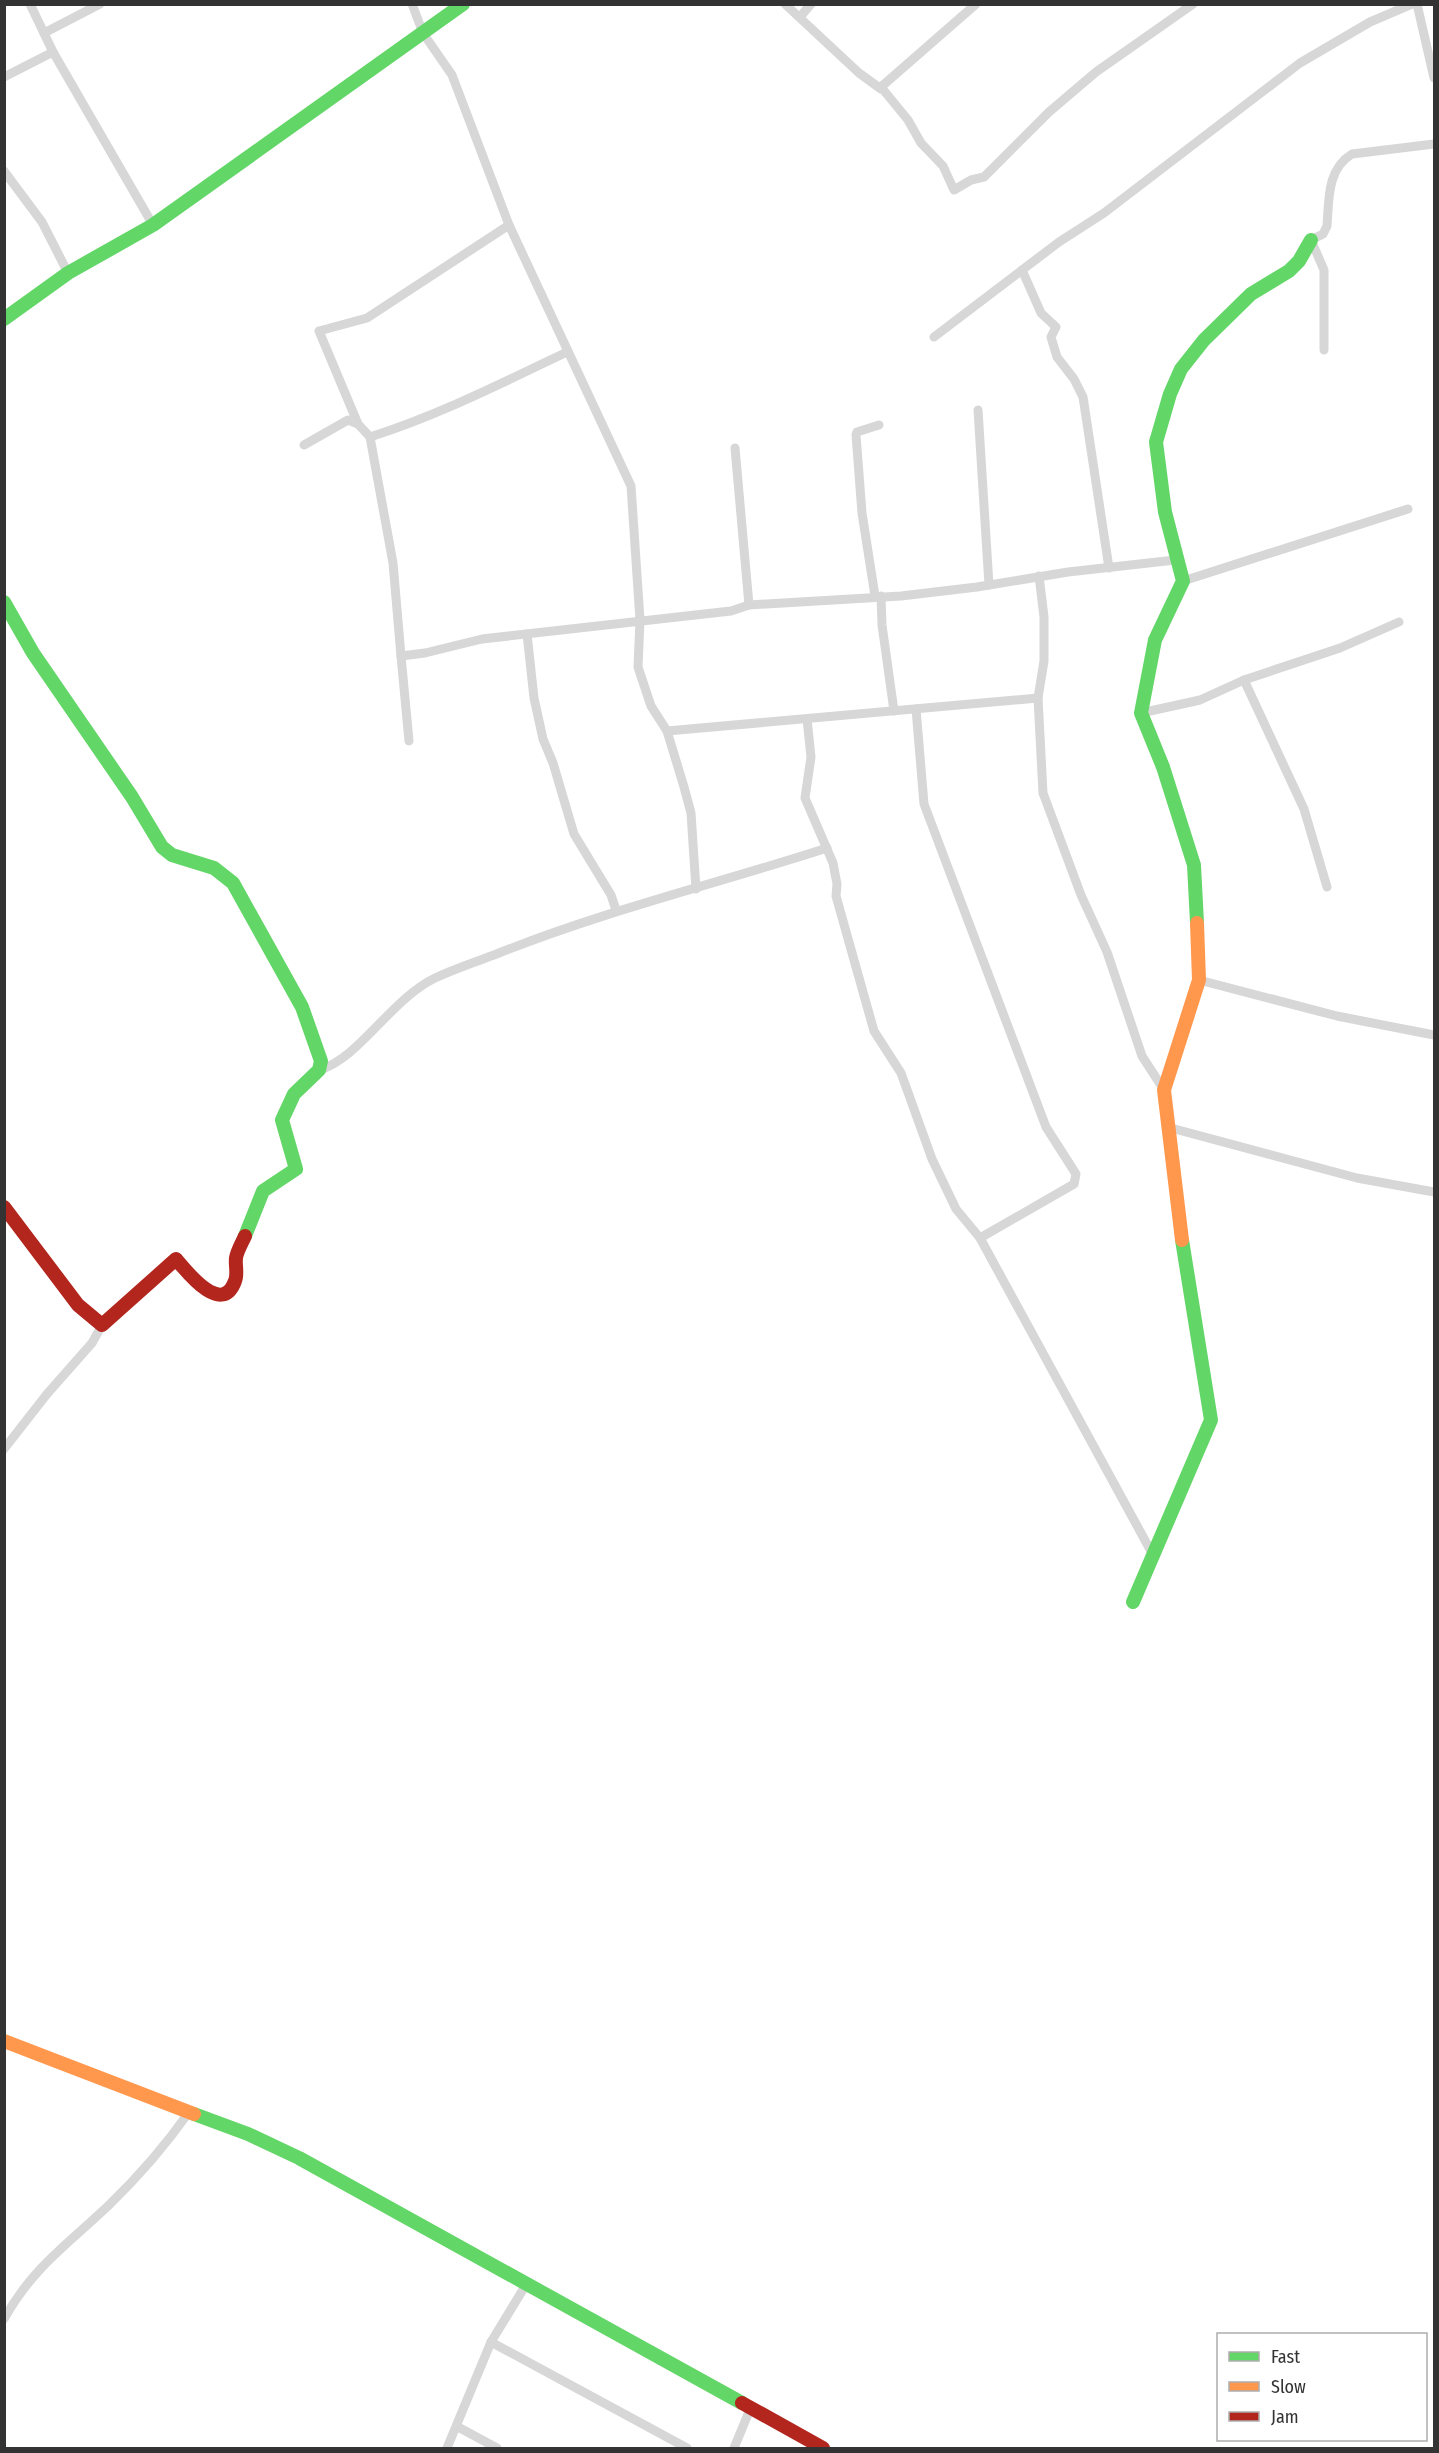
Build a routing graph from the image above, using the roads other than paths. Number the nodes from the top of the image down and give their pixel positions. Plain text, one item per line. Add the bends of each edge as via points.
1 (30, 4) edge
2 (100, 4) edge
3 (412, 4) edge
4 (463, 4) edge
5 (785, 4) edge
6 (811, 4) edge
7 (976, 4) edge
8 (1193, 4) edge
9 (1412, 4) edge
10 (1417, 4) edge
11 (800, 17) junction
12 (44, 33) junction
13 (423, 33) junction
14 (1432, 45) edge
15 (53, 52) junction
16 (4, 77) edge
17 (1434, 78) edge
18 (881, 87) junction
19 (1434, 144) edge
20 (4, 171) edge
21 (153, 225) junction
22 (509, 225) junction
23 (1311, 240) junction
24 (1022, 270) junction
25 (68, 273) junction
26 (4, 319) edge
27 (934, 337) dead end
28 (1324, 350) dead end
29 (567, 352) junction
30 (978, 410) dead end
31 (358, 424) junction
32 (879, 425) dead end
33 (370, 436) junction
34 (304, 445) dead end
35 (735, 448) dead end
36 (1408, 508) dead end
37 (1175, 560) junction
38 (1109, 568) junction
39 (1039, 576) junction
40 (1183, 580) junction
41 (989, 585) junction
42 (878, 596) junction
43 (4, 603) edge
44 (749, 605) junction
45 (640, 620) junction
46 (1399, 622) dead end
47 (526, 634) junction
48 (401, 656) junction
49 (1244, 680) junction
50 (1038, 698) junction
51 (915, 709) junction
52 (894, 711) junction
53 (1141, 713) junction
54 (807, 719) junction
55 (667, 731) junction
56 (409, 741) dead end
57 (827, 848) junction
58 (1327, 887) dead end
59 (696, 888) junction
60 (616, 910) junction
61 (1199, 981) junction
62 (1434, 1035) edge
63 (319, 1070) junction
64 (1164, 1090) junction
65 (1171, 1128) junction
66 (1434, 1192) edge
67 (4, 1207) edge
68 (980, 1238) junction
69 (102, 1325) junction
70 (4, 1449) edge
71 (1153, 1555) junction
72 (1133, 1602) dead end
73 (4, 2041) edge
74 (189, 2112) junction
75 (527, 2283) junction
76 (4, 2319) edge
77 (491, 2342) junction
78 (751, 2407) junction
79 (458, 2427) junction
80 (447, 2448) edge
81 (497, 2448) edge
82 (687, 2448) edge
83 (734, 2448) edge
84 (823, 2448) edge

1 - 12 street
2 - 12 street
3 - 13 street
4 - 13 street
5 - 11 street
6 - 11 street
7 - 18 street
8 - 18 street via 1096,72 984,177 954,190 943,166 921,143
9 - 24 street via 1370,22 1300,63 1104,213
10 - 14 street
11 - 18 street via 859,73
12 - 15 street
13 - 21 street
13 - 22 street via 452,75
14 - 17 street
15 - 16 street
15 - 21 street
19 - 23 street via 1352,154 1342,160 1335,169 1327,226 1323,234
20 - 25 street via 42,222
21 - 25 street
22 - 29 street
22 - 31 street via 367,318 320,331
23 - 28 street via 1324,270
23 - 37 street via 1290,272 1253,292 1223,322 1180,369 1169,393 1156,442
24 - 27 street
24 - 38 street via 1041,313 1056,327 1051,336 1057,357 1083,397
25 - 26 street
29 - 33 street via 446,410
29 - 45 street via 630,486
30 - 41 street
31 - 33 street
31 - 34 street via 348,420
32 - 42 street via 855,435 862,513
33 - 48 street via 393,563
35 - 44 street
36 - 40 street
37 - 38 street
37 - 40 street
38 - 39 street
39 - 41 street
39 - 50 street via 1044,661
40 - 53 street via 1155,640
41 - 42 street
42 - 44 street
42 - 52 street
43 - 63 street via 162,847 172,855 214,868 234,883 302,1007 321,1061
44 - 45 street
45 - 47 street
45 - 55 street via 638,667 651,706
46 - 49 street via 1340,648
47 - 48 street
47 - 60 street via 543,740 574,834
48 - 56 street
49 - 53 street via 1200,700
49 - 58 street via 1305,809
50 - 51 street
50 - 64 street via 1043,793 1107,952 1142,1056
51 - 52 street
51 - 68 street via 924,804 1046,1127 1076,1174 1074,1184
52 - 54 street
53 - 61 street via 1194,865
54 - 55 street
54 - 57 street via 811,757 805,798
55 - 59 street via 691,813
57 - 59 street
57 - 68 street via 837,884 836,896 874,1031 901,1073 932,1160 956,1209
59 - 60 street
60 - 63 street via 435,978 410,993 340,1061
61 - 62 street via 1337,1016
61 - 64 street
63 - 69 street via 294,1094 284,1112 283,1127 296,1168 262,1191 236,1257 236,1280 229,1291 222,1294 204,1290 176,1259
64 - 65 street
65 - 66 street via 1357,1178
65 - 71 street via 1184,1252 1211,1420
67 - 69 street via 78,1305
68 - 71 street
69 - 70 street via 92,1343
71 - 72 street
73 - 74 street
74 - 75 street via 298,2158
74 - 76 street via 159,2154 53,2254 14,2300
75 - 77 street
75 - 78 street
77 - 79 street
77 - 82 street
78 - 83 street
78 - 84 street
79 - 80 street
79 - 81 street

